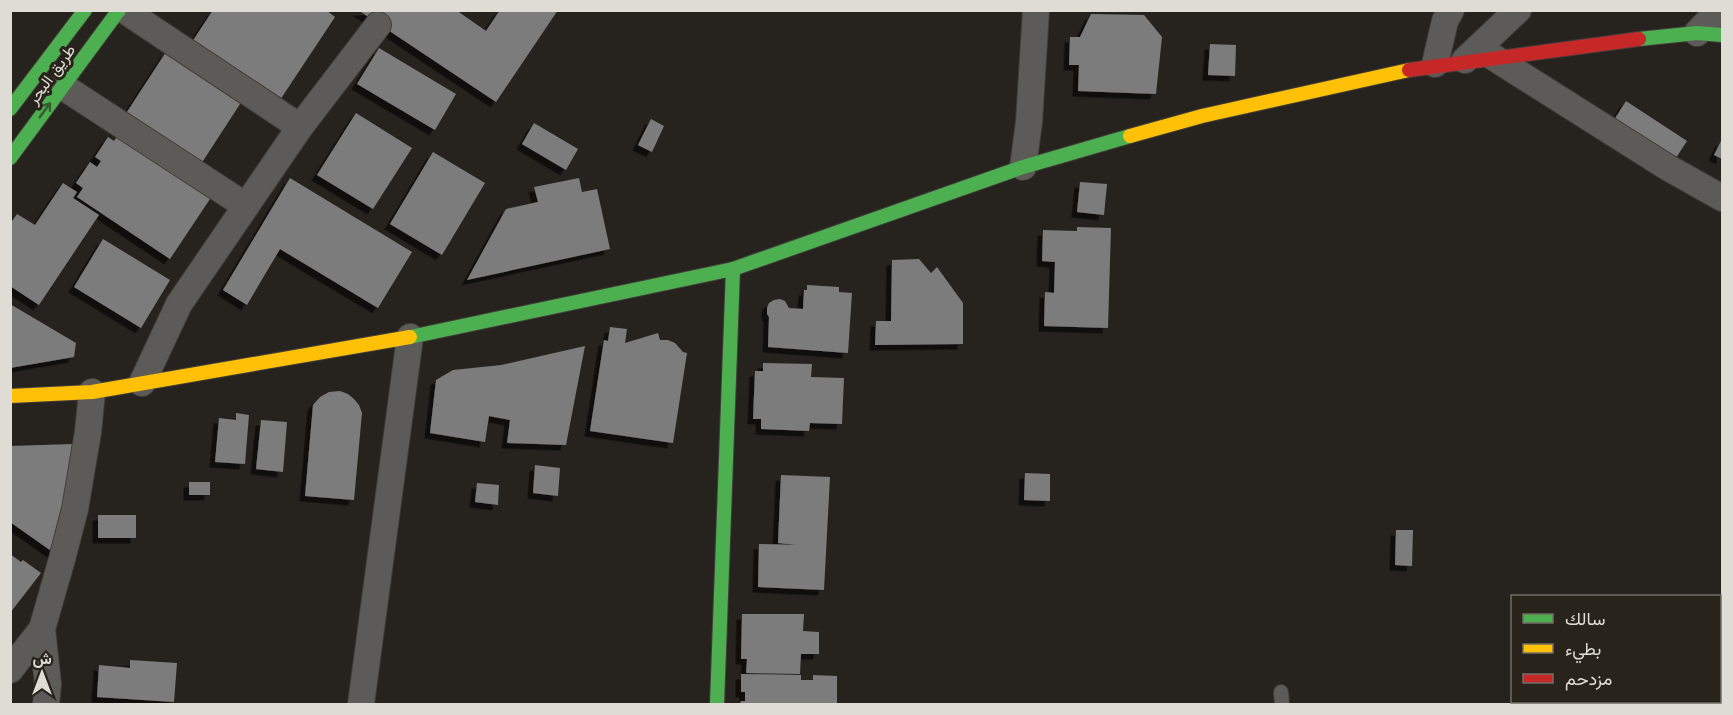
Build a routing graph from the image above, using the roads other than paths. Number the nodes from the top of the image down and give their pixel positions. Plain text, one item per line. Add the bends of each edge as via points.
1 (85, 10) edge
2 (119, 10) edge
3 (124, 10) edge
4 (1036, 10) edge
5 (1451, 10) edge
6 (1518, 10) edge
7 (1719, 10) edge
8 (378, 25) dead end
9 (1697, 33) junction
10 (1722, 35) edge
11 (1493, 57) junction
12 (1465, 60) junction
13 (1435, 64) junction
14 (62, 86) junction
15 (10, 108) edge
16 (300, 127) junction
17 (10, 158) edge
18 (1023, 167) junction
19 (1722, 198) edge
20 (246, 206) junction
21 (733, 269) junction
22 (410, 338) junction
23 (142, 383) junction
24 (92, 392) junction
25 (10, 396) edge
26 (42, 629) junction
27 (10, 670) edge
28 (46, 705) edge
29 (361, 705) edge
30 (717, 705) edge

1 - 15 main road, طريق البحر
2 - 14 main road, طريق البحر
3 - 16 street
4 - 18 street
5 - 13 street
6 - 12 street
7 - 9 street
8 - 16 street
9 - 10 main road
9 - 11 main road
11 - 12 main road
11 - 19 street
12 - 13 main road
13 - 18 main road via 1202,116
17 -> 14 main road, طريق البحر
14 - 20 street
16 - 20 street
18 - 21 main road
20 - 23 street via 179,304
21 - 22 main road
21 - 30 main road
22 - 23 main road
22 - 29 street
23 - 24 main road
24 - 25 main road
24 - 26 street via 75,509
26 - 27 street
26 - 28 street via 48,684

